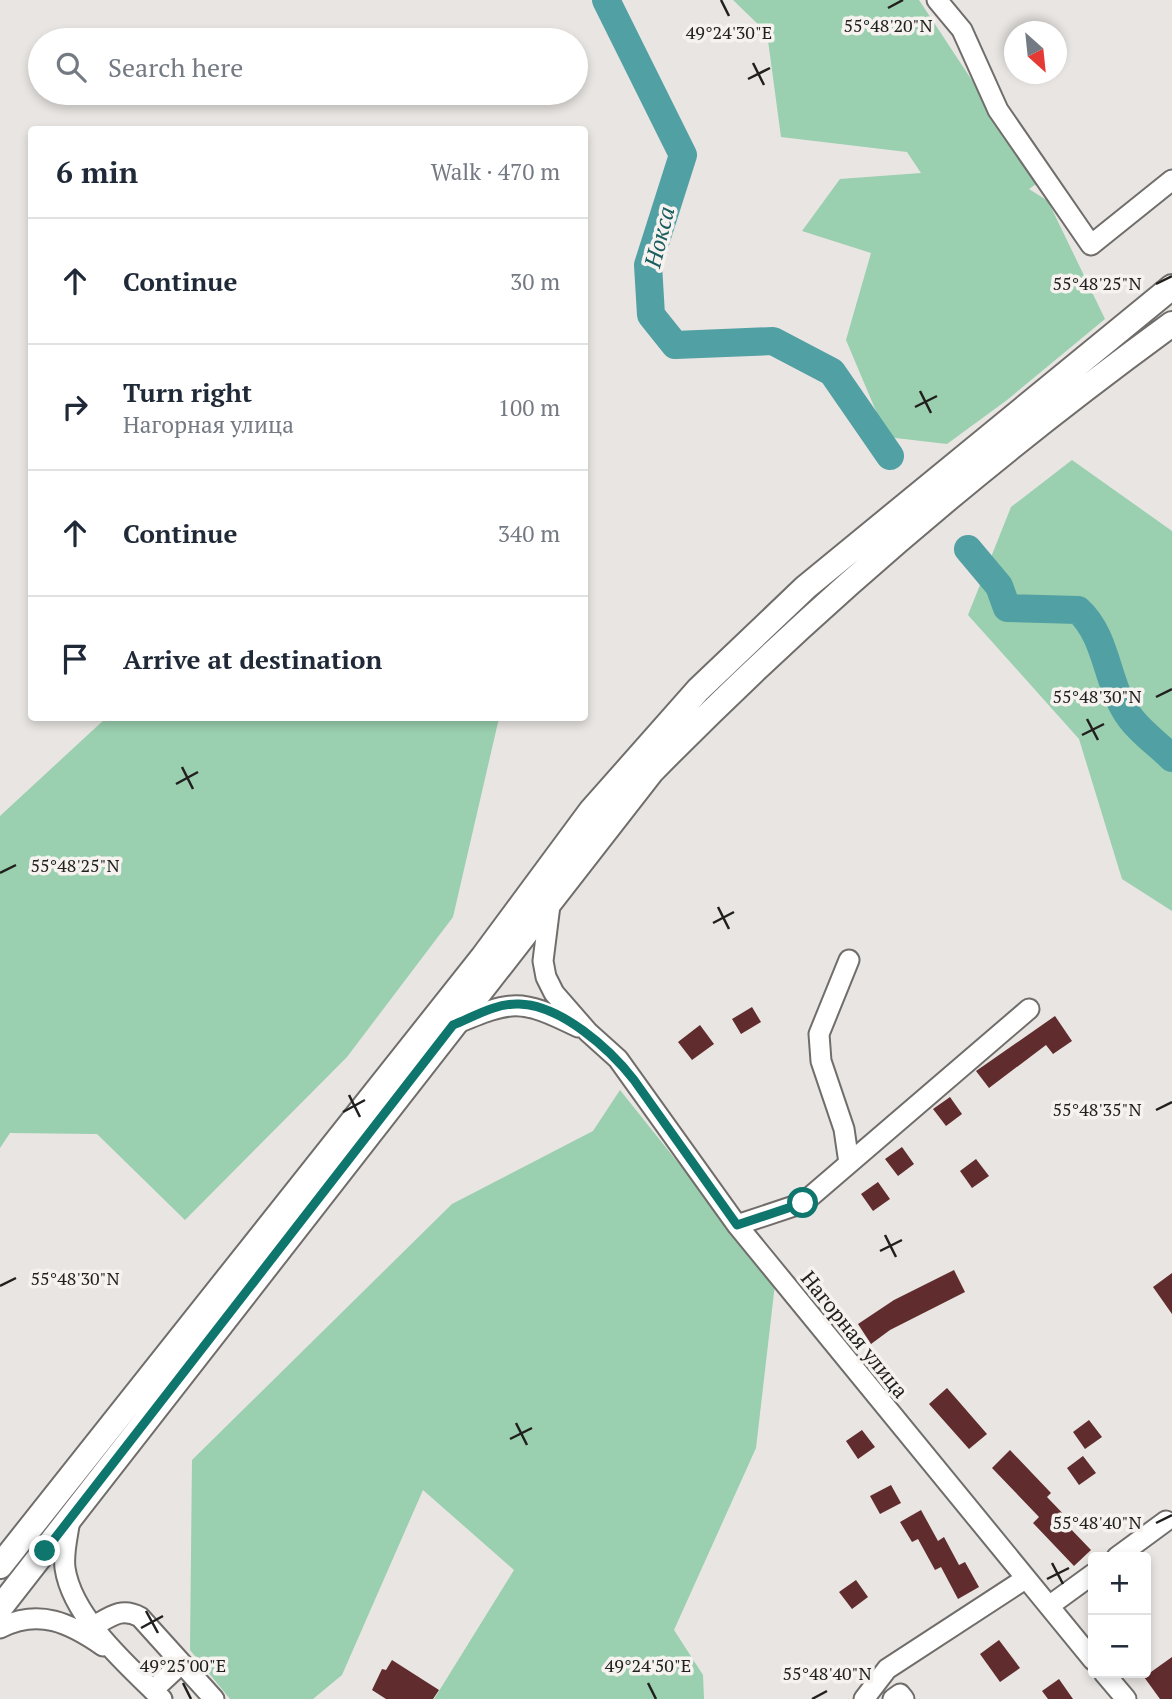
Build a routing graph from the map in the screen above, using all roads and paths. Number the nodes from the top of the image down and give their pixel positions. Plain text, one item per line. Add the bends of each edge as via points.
1 (937, 0) edge
2 (1172, 180) edge
3 (1172, 287) edge
4 (1172, 324) edge
5 (550, 905) junction
6 (849, 960) dead end
7 (1029, 1009) dead end
8 (453, 1025) junction
9 (588, 1032) junction
10 (849, 1163) junction
11 (737, 1225) junction
12 (71, 1518) junction
13 (1166, 1521) dead end
14 (1123, 1552) edge
15 (0, 1566) edge
16 (1088, 1578) edge
17 (1025, 1579) junction
18 (1049, 1606) junction
19 (0, 1608) edge
20 (94, 1626) junction
21 (0, 1628) edge
22 (1088, 1654) edge
23 (118, 1656) junction
24 (181, 1664) junction
25 (1108, 1678) edge
26 (158, 1695) edge
27 (214, 1699) edge
28 (864, 1699) edge
29 (893, 1699) edge
30 (904, 1699) edge
31 (1126, 1699) edge

1 - 2 street via 962,30 998,110 1091,245
3 - 15 main road via 806,587 698,690 591,811 483,957
4 - 5 main road via 940,505 726,695 652,771
5 - 8 main road
5 - 9 street via 544,942 546,977
6 - 10 street via 819,1034 821,1061 844,1129
7 - 10 street
8 - 9 street via 498,1007 519,1004 537,1007
8 - 12 main road
9 - 11 street, Нагорная улица via 626,1069
10 - 11 street via 803,1203
11 - 17 street, Нагорная улица
12 - 19 main road
12 - 20 street via 65,1567 71,1590
13 - 14 street
16 - 18 street
17 - 18 street, Нагорная улица
17 - 28 street via 887,1669
18 - 22 street, Нагорная улица
20 - 23 street
20 - 24 street via 128,1611 141,1617
21 - 23 street via 30,1618 50,1618 79,1630
23 - 26 street
24 - 26 street
24 - 27 street
25 - 31 street
29 - 30 street via 900,1694

